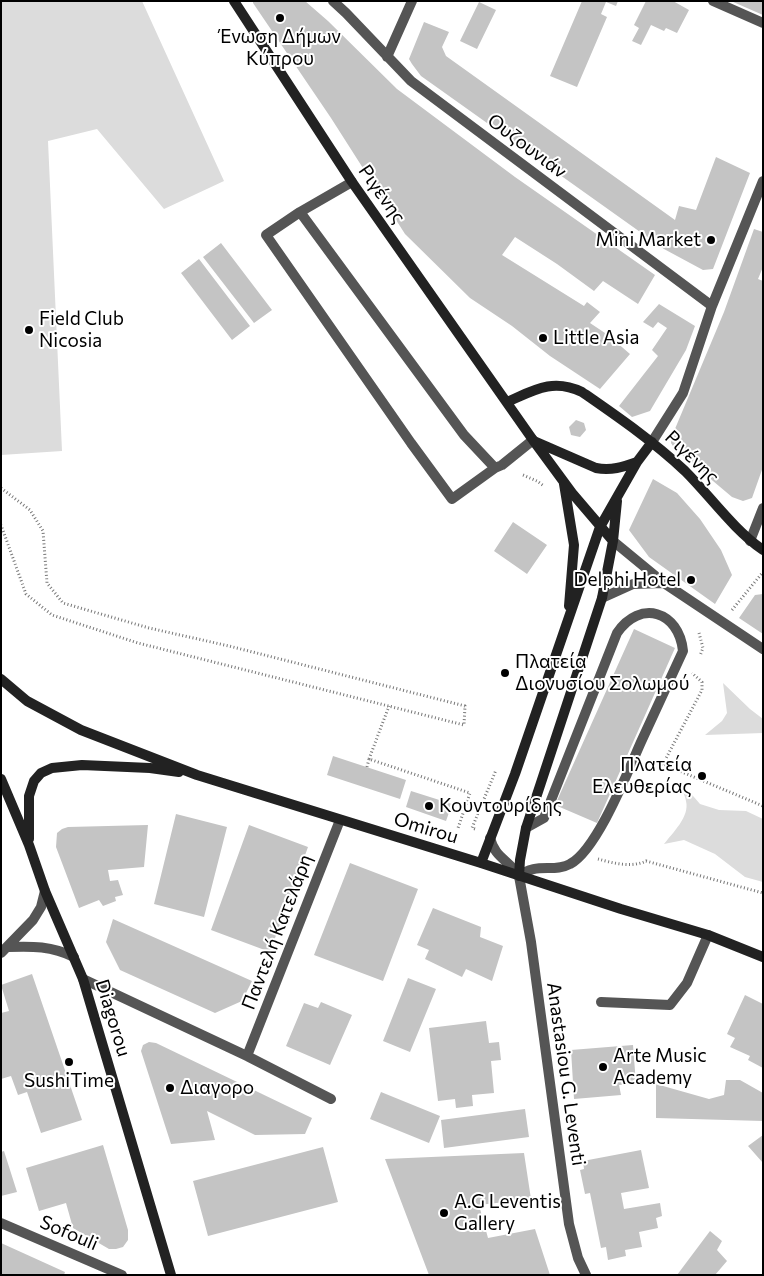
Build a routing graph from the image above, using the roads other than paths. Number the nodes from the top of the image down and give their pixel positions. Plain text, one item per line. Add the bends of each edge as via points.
1 (234, 1) edge
2 (333, 1) edge
3 (412, 1) edge
4 (713, 1) edge
5 (763, 23) edge
6 (387, 57) junction
7 (763, 181) edge
8 (352, 182) junction
9 (300, 212) junction
10 (712, 306) junction
11 (507, 402) junction
12 (533, 440) junction
13 (652, 442) junction
14 (637, 462) junction
15 (495, 468) junction
16 (563, 481) junction
17 (618, 497) junction
18 (763, 508) edge
19 (600, 527) junction
20 (614, 541) junction
21 (750, 541) junction
22 (763, 550) edge
23 (664, 583) junction
24 (602, 598) junction
25 (566, 627) junction
26 (763, 649) edge
27 (1, 679) edge
28 (197, 775) junction
29 (1, 779) edge
30 (340, 820) junction
31 (526, 828) junction
32 (490, 838) junction
33 (29, 845) junction
34 (481, 863) junction
35 (519, 876) junction
36 (45, 891) junction
37 (708, 935) junction
38 (4, 950) edge
39 (74, 957) junction
40 (763, 958) edge
41 (83, 979) junction
42 (601, 1002) dead end
43 (247, 1056) junction
44 (331, 1099) dead end
45 (1, 1223) edge
46 (122, 1275) edge
47 (171, 1275) edge
48 (586, 1275) edge

1 - 8 street, Ριγένης
2 - 6 street, Ουζουνιάν
3 - 6 street
4 - 5 street
6 - 10 street, Ουζουνιάν via 411,81
7 - 10 street
8 - 9 street
8 - 11 street, Ριγένης
9 - 15 street via 464,435
9 - 15 street via 266,235 452,499
10 - 13 street via 683,393
11 - 12 street, Ριγένης
11 - 13 street, Ριγένης via 548,386 572,387
12 - 14 street via 596,468 618,469
12 - 15 street
12 - 16 street, Ριγένης
13 - 14 street
13 - 21 street, Ριγένης
14 - 17 street
16 - 19 street, Ριγένης
16 - 25 street via 574,545
17 - 19 street
17 - 20 street
18 - 21 street
19 - 20 street, Ριγένης
19 - 25 street
20 - 23 street
20 - 24 street
21 - 22 street, Ριγένης
23 - 24 street via 633,584
23 - 26 street
24 - 31 street
25 - 32 street
27 - 28 street, Omirou via 27,700 81,730
28 - 30 street, Omirou
28 - 33 street via 124,766 52,768 34,781 29,796
29 - 33 street, Diagorou
30 - 34 street, Omirou
30 - 43 street, Παντελή Κατελάρη
31 - 35 street
31 - 35 street via 544,818 617,632 633,616 642,613 661,616 674,625 683,651 604,823 570,864 526,870
32 - 34 street
32 - 35 street via 496,854
33 - 36 street, Diagorou
34 - 35 street, Omirou
35 - 37 street, Omirou
35 - 48 street, Anastasiou G. Leventi via 569,1224
36 - 38 street via 33,920
36 - 39 street, Diagorou
37 - 40 street, Omirou
37 - 42 street via 687,983 670,1005
38 - 39 street via 42,947
39 - 41 street, Diagorou
41 - 43 street
41 - 47 street, Diagorou
43 - 44 street
45 - 46 street, Sofouli

